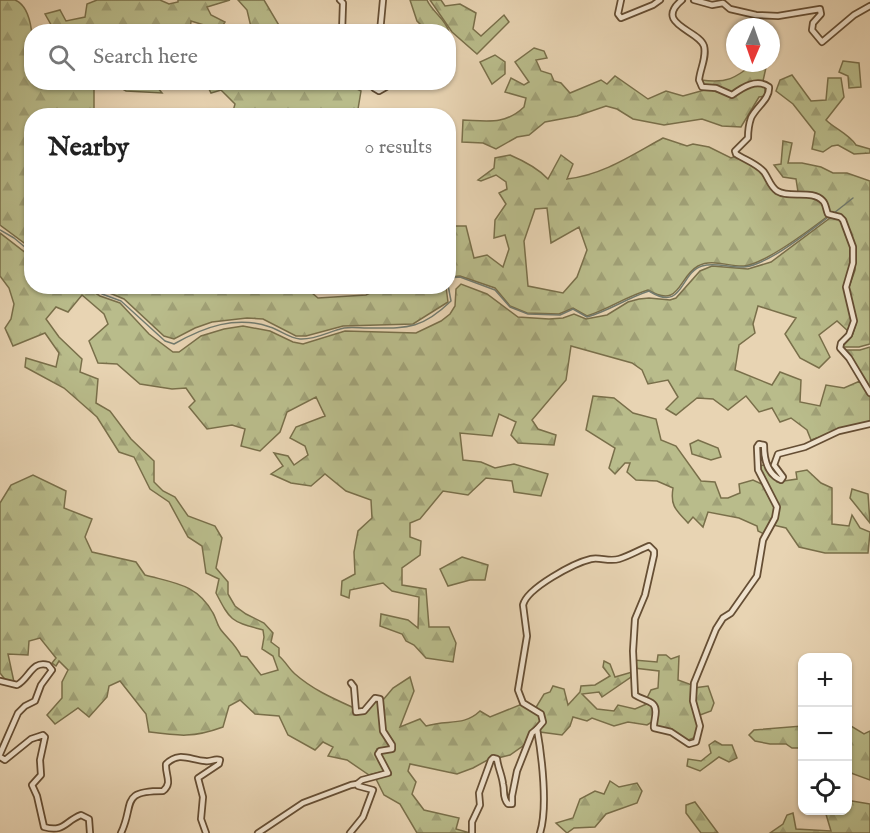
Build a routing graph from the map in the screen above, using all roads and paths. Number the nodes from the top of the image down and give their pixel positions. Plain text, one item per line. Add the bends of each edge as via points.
1 (340, 0) edge
2 (383, 0) edge
3 (621, 0) edge
4 (660, 0) edge
5 (682, 0) edge
6 (694, 0) edge
7 (870, 6) edge
8 (342, 24) edge
9 (381, 24) edge
10 (870, 393) edge
11 (870, 424) edge
12 (0, 681) edge
13 (351, 683) dead end
14 (537, 729) junction
15 (0, 756) edge
16 (357, 784) junction
17 (90, 833) edge
18 (122, 833) edge
19 (206, 833) edge
20 (258, 833) edge
21 (350, 833) edge
22 (472, 833) edge
23 (540, 833) edge

1 - 8 street
2 - 9 street
3 - 4 street via 621,18
5 - 10 street via 674,18 704,46 699,80 702,87 732,95 755,84 769,87 750,120 748,138 736,148 736,154 765,173 778,192 818,198 828,214 843,220 852,247 853,263 846,287 854,321 840,348
6 - 7 street via 712,5 723,3 736,12 756,15 778,16 820,9 812,30 822,42
11 - 14 street via 778,454 774,465 783,477 781,480 766,464 764,445 757,447 757,466 777,513 763,540 757,576 716,629 694,683 693,701 700,726 696,742 689,744 671,732 654,728 654,704 635,694 634,627 654,555 649,546 614,561 590,559 553,578 524,601 527,636 518,690 523,703 541,714 543,722
12 - 15 street via 17,685 39,665 48,665 52,670 35,701 18,713
13 - 16 street via 356,712 364,711 375,698 380,699 383,732 392,745 392,749 378,754 388,773
14 - 22 street via 517,771 512,804 504,800 497,759 491,760 478,793 480,805 472,822
14 - 23 street via 545,796
15 - 17 street via 5,760 31,739 43,735 41,775 32,785 44,827 59,832 81,815 89,819
16 - 20 street via 303,803
16 - 21 street via 373,790 363,816
18 - 19 street via 132,798 139,792 166,789 166,764 179,757 220,760 198,778

